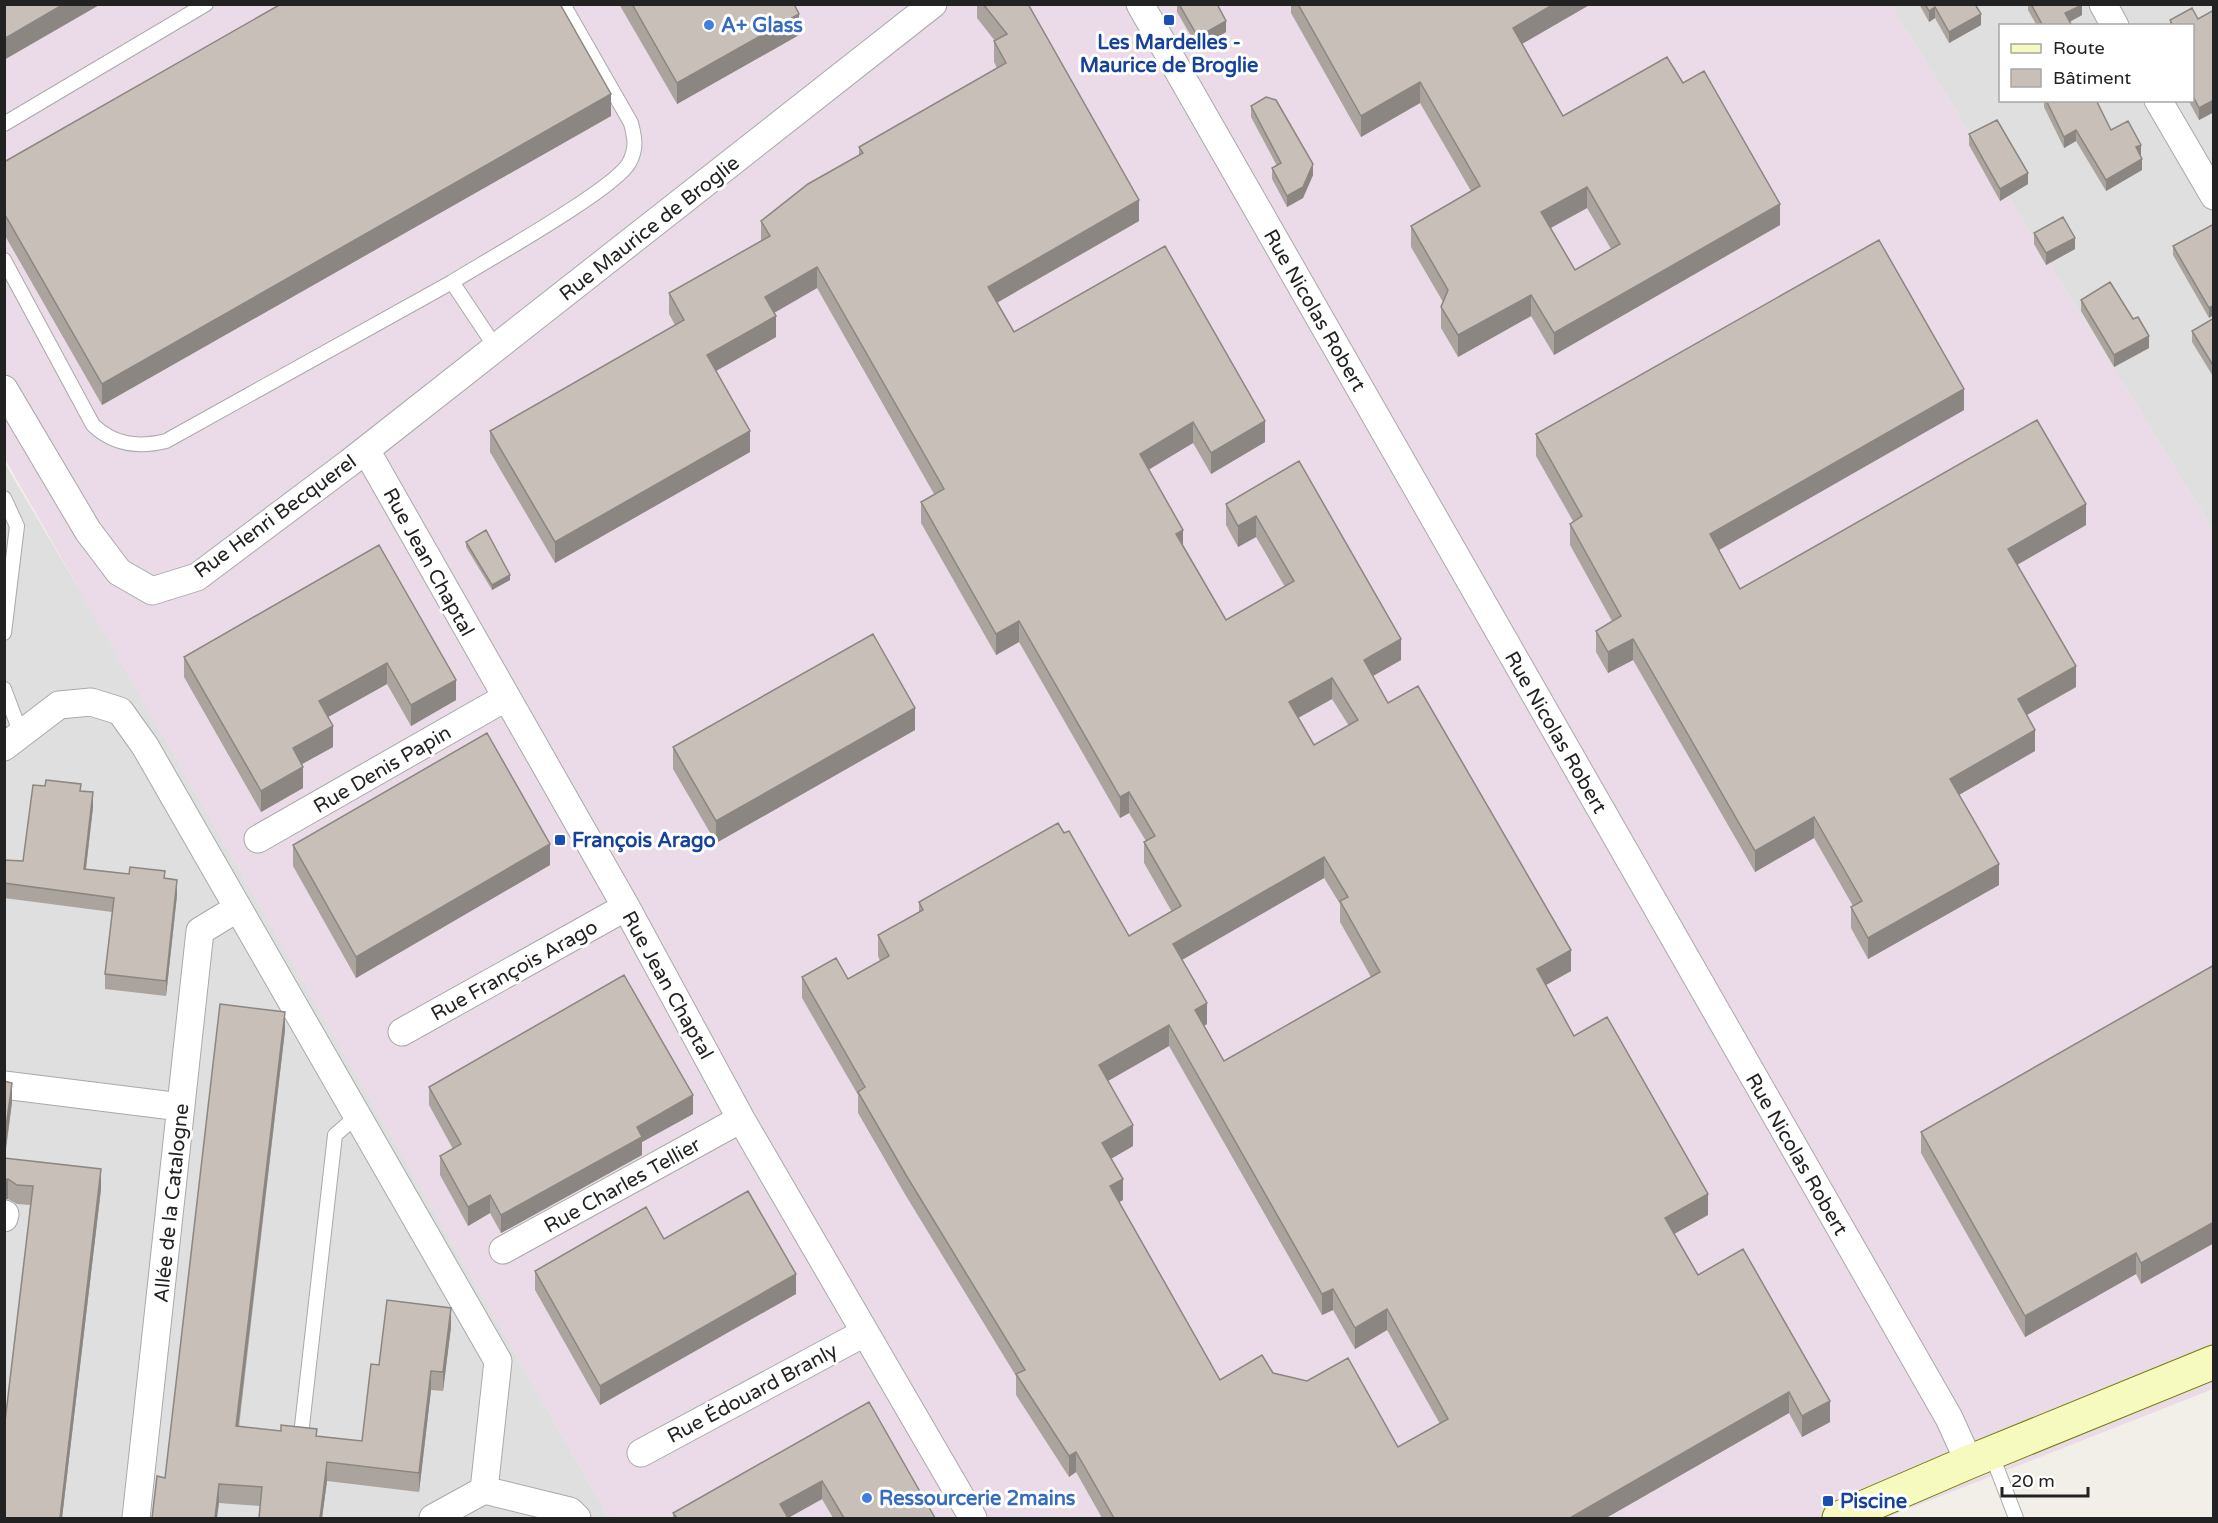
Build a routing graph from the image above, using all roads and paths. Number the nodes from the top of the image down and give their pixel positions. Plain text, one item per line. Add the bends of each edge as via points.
1 (206, 4) edge
2 (563, 4) edge
3 (1140, 4) edge
4 (2103, 4) edge
5 (923, 8) edge
6 (2114, 24) edge
7 (2159, 102) edge
8 (4, 124) edge
9 (2214, 196) edge
10 (4, 260) edge
11 (452, 282) junction
12 (496, 348) junction
13 (4, 389) edge
14 (366, 450) junction
15 (4, 498) edge
16 (4, 633) edge
17 (4, 689) edge
18 (506, 698) junction
19 (13, 740) edge
20 (258, 839) dead end
21 (238, 908) junction
22 (626, 908) junction
23 (402, 1032) dead end
24 (4, 1085) edge
25 (181, 1107) junction
26 (357, 1116) junction
27 (741, 1119) junction
28 (503, 1250) dead end
29 (864, 1333) junction
30 (2214, 1362) edge
31 (302, 1426) edge
32 (641, 1453) dead end
33 (1980, 1457) junction
34 (484, 1490) junction
35 (136, 1518) edge
36 (433, 1518) edge
37 (577, 1518) edge
38 (973, 1518) edge
39 (1839, 1518) edge
40 (2016, 1518) edge

1 - 8 lane
2 - 11 lane via 631,123 637,143 628,165 598,191
3 - 33 street, Rue Nicolas Robert via 1943,1408
4 - 6 street
5 - 12 street, Rue Maurice de Broglie
7 - 9 street
10 - 11 lane via 93,425 105,436 127,444 166,441
11 - 12 lane
12 - 14 street, Rue Maurice de Broglie
13 - 14 street, Rue Henri Becquerel via 88,531 119,572 152,591 197,577
14 - 18 street, Rue Jean Chaptal
15 - 16 lane via 17,526
17 - 19 lane
18 - 20 street, Rue Denis Papin
18 - 22 street, Rue Jean Chaptal
19 - 21 street via 59,705 91,702 120,711 145,746
21 - 25 street, Allée de la Catalogne via 200,931
21 - 26 street
22 - 23 street, Rue François Arago
22 - 27 street, Rue Jean Chaptal
24 - 25 street
25 - 35 street, Allée de la Catalogne
26 - 31 lane via 335,1135
26 - 34 street via 498,1361
27 - 28 street, Rue Charles Tellier
27 - 29 street, Rue Jean Chaptal
29 - 32 street, Rue Édouard Branly
29 - 38 street, Rue Jean Chaptal
30 - 33 street
33 - 39 street
33 - 40 lane
34 - 36 street
34 - 37 street via 570,1511

